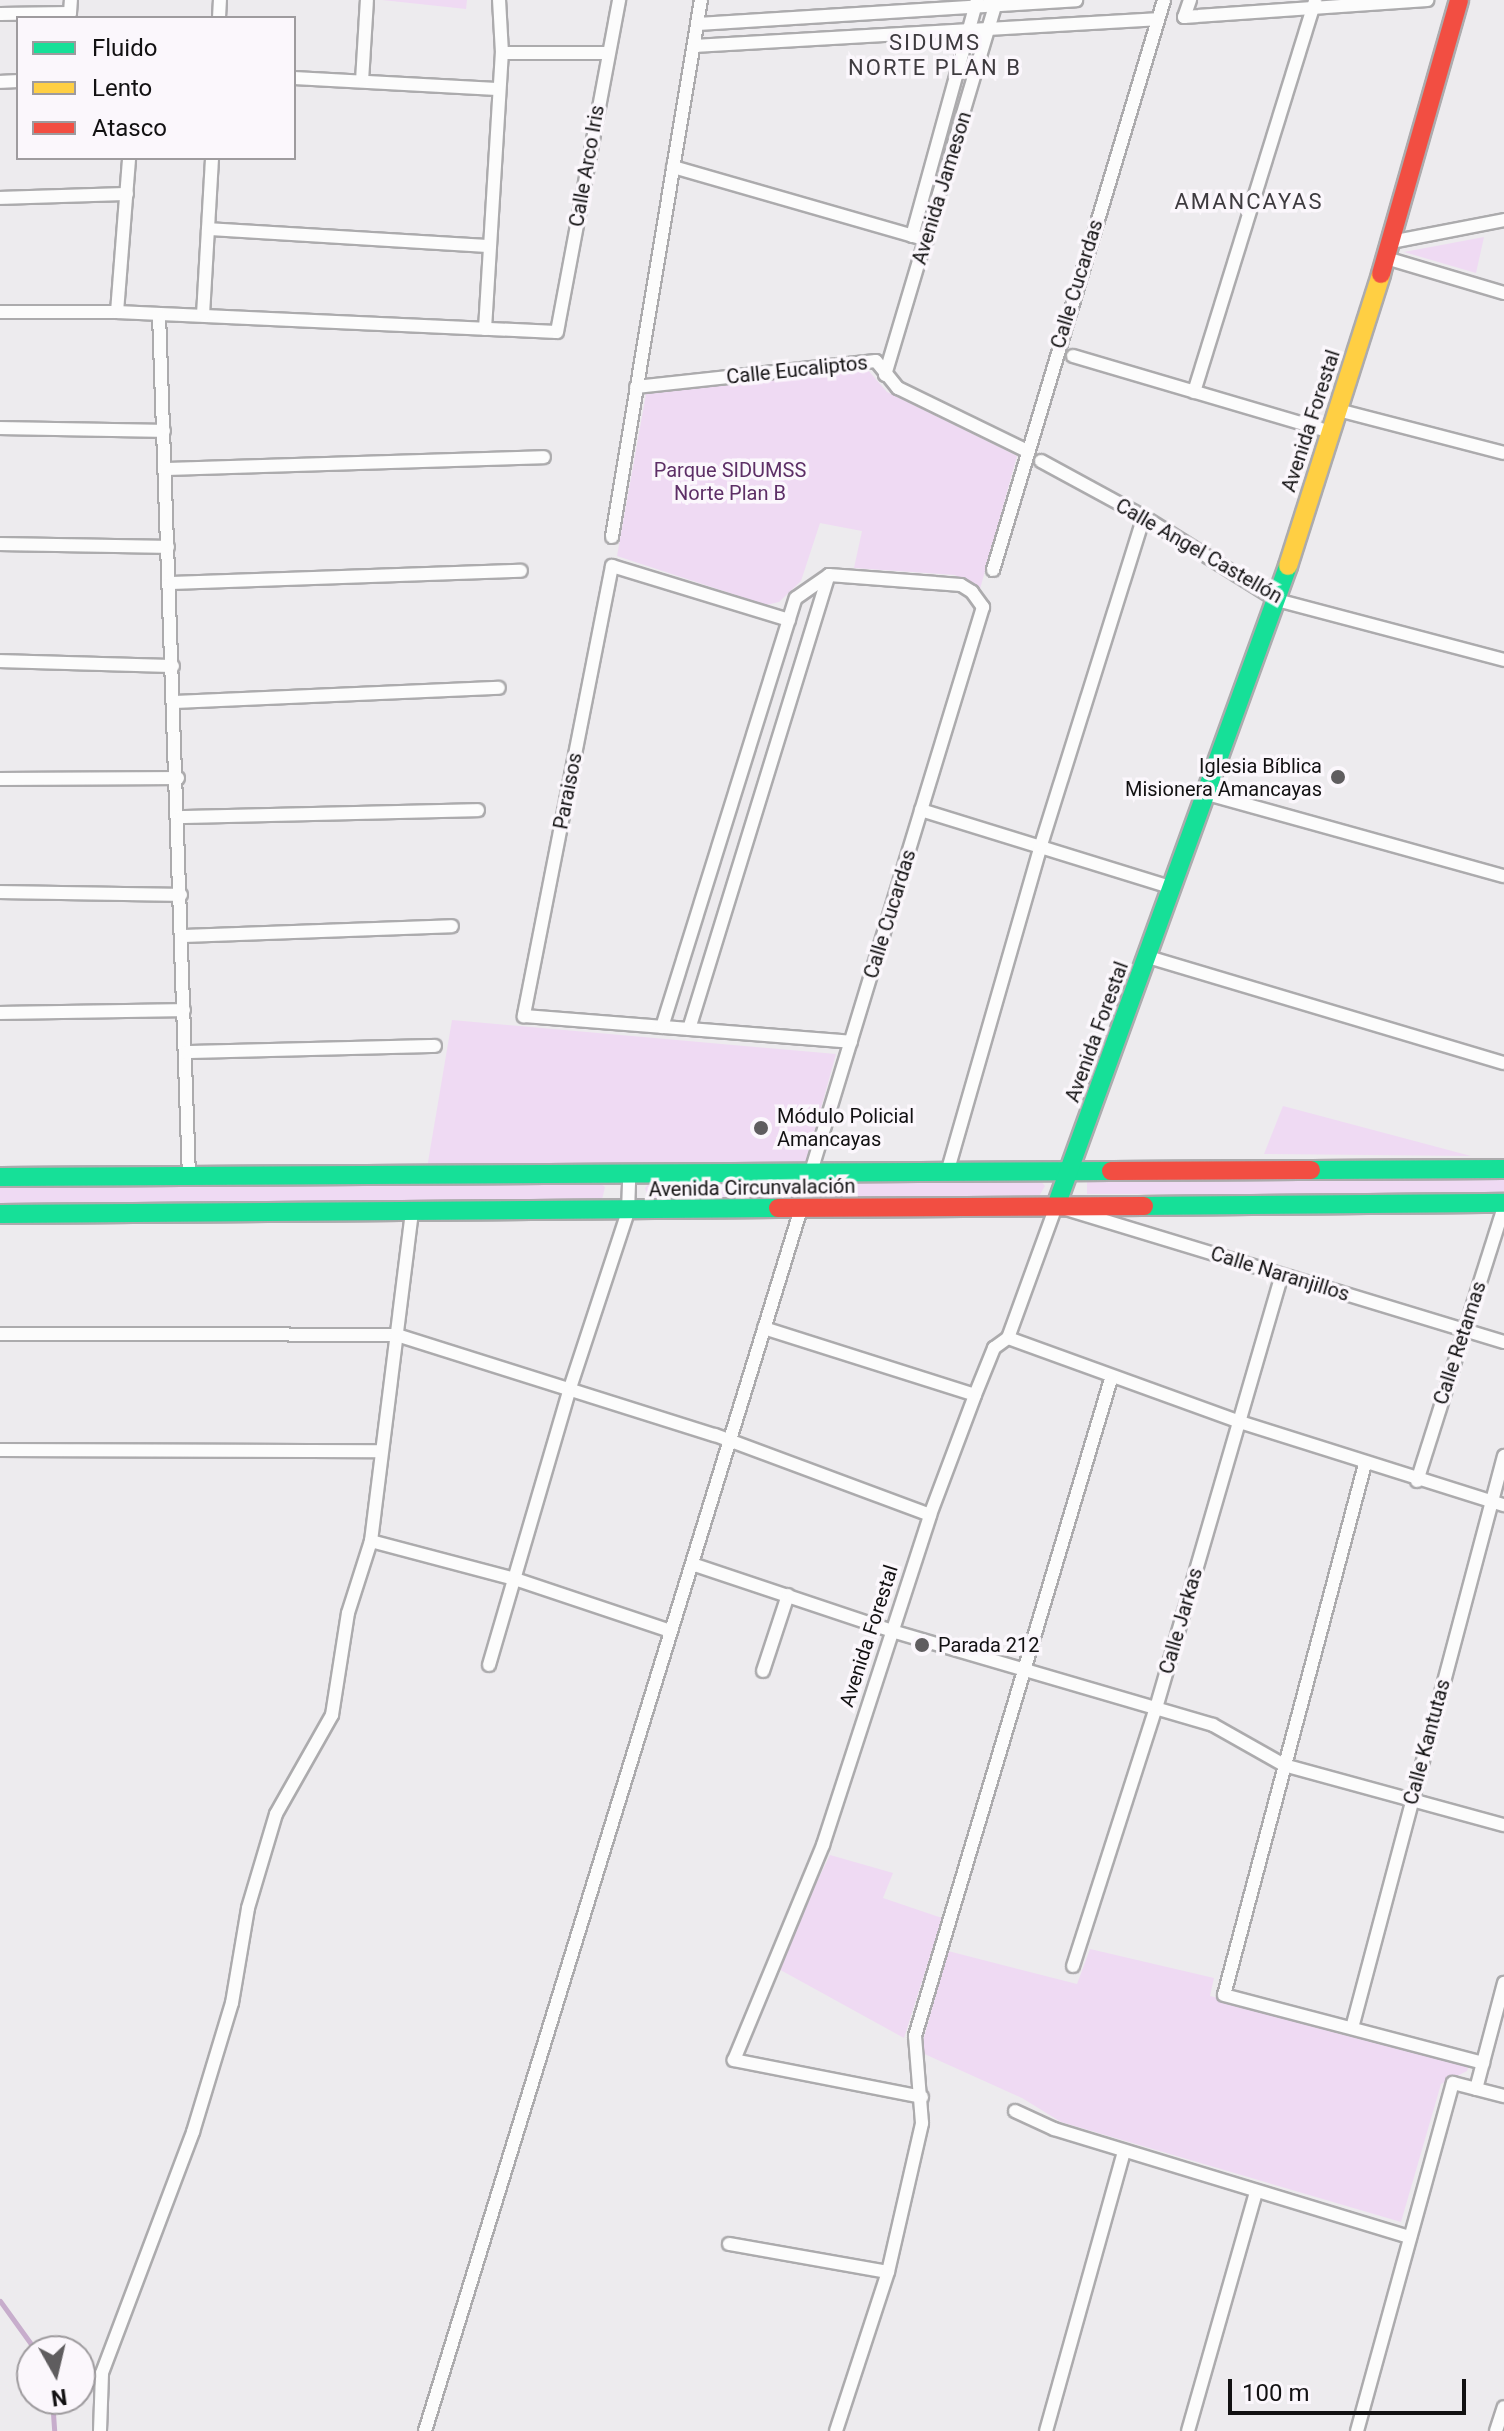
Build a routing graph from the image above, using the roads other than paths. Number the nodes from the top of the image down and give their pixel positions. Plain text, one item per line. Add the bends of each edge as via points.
1 (71, 0) edge
2 (367, 0) edge
3 (499, 0) edge
4 (619, 0) edge
5 (701, 0) edge
6 (1076, 0) edge
7 (1164, 0) edge
8 (1190, 0) edge
9 (1427, 0) edge
10 (1459, 0) edge
11 (997, 2) edge
12 (976, 3) edge
13 (1314, 4) edge
14 (0, 14) edge
15 (1156, 19) junction
16 (698, 24) junction
17 (969, 28) junction
18 (990, 28) junction
19 (694, 46) junction
20 (502, 53) junction
21 (607, 53) junction
22 (296, 78) edge
23 (362, 81) junction
24 (497, 89) junction
25 (129, 160) edge
26 (212, 160) edge
27 (673, 167) junction
28 (127, 194) junction
29 (0, 198) edge
30 (1504, 220) edge
31 (208, 229) junction
32 (912, 236) junction
33 (927, 240) junction
34 (489, 246) junction
35 (1389, 250) junction
36 (1504, 293) edge
37 (0, 312) edge
38 (117, 312) junction
39 (159, 314) junction
40 (203, 315) junction
41 (485, 329) junction
42 (1073, 356) dead end
43 (885, 375) junction
44 (636, 387) junction
45 (1194, 392) junction
46 (1338, 410) junction
47 (0, 428) edge
48 (164, 431) junction
49 (1332, 432) junction
50 (1027, 451) junction
51 (1504, 453) edge
52 (544, 457) dead end
53 (1041, 461) dead end
54 (165, 469) junction
55 (1144, 517) junction
56 (612, 537) dead end
57 (0, 544) edge
58 (168, 547) junction
59 (993, 570) dead end
60 (521, 571) dead end
61 (829, 575) junction
62 (170, 583) junction
63 (1277, 600) junction
64 (789, 620) junction
65 (1504, 660) edge
66 (0, 661) edge
67 (173, 666) junction
68 (499, 688) dead end
69 (175, 702) junction
70 (178, 778) junction
71 (0, 779) edge
72 (1204, 793) junction
73 (478, 810) dead end
74 (921, 810) junction
75 (180, 817) junction
76 (1040, 848) junction
77 (1504, 876) edge
78 (1173, 888) junction
79 (0, 892) edge
80 (181, 895) junction
81 (452, 926) dead end
82 (183, 936) junction
83 (1148, 957) junction
84 (184, 1010) junction
85 (0, 1013) edge
86 (662, 1027) junction
87 (689, 1029) junction
88 (851, 1042) junction
89 (435, 1046) dead end
90 (186, 1052) junction
91 (1504, 1063) edge
92 (1504, 1169) edge
93 (1069, 1171) junction
94 (947, 1173) junction
95 (810, 1175) junction
96 (629, 1176) junction
97 (0, 1177) edge
98 (189, 1177) junction
99 (1504, 1205) edge
100 (1056, 1206) junction
101 (801, 1209) junction
102 (628, 1212) junction
103 (412, 1213) junction
104 (0, 1214) edge
105 (1282, 1275) junction
106 (764, 1328) junction
107 (1463, 1329) junction
108 (0, 1334) edge
109 (397, 1335) junction
110 (1008, 1338) junction
111 (1504, 1342) edge
112 (1111, 1379) junction
113 (570, 1388) junction
114 (975, 1395) junction
115 (1240, 1422) junction
116 (730, 1445) junction
117 (0, 1450) edge
118 (380, 1451) junction
119 (1504, 1456) edge
120 (1365, 1464) junction
121 (1417, 1481) junction
122 (1491, 1501) junction
123 (1504, 1505) edge
124 (930, 1515) junction
125 (371, 1541) junction
126 (692, 1564) junction
127 (515, 1579) junction
128 (788, 1595) junction
129 (670, 1631) junction
130 (895, 1632) junction
131 (489, 1665) dead end
132 (1027, 1670) junction
133 (763, 1671) dead end
134 (1156, 1708) junction
135 (1284, 1765) junction
136 (1412, 1799) junction
137 (1504, 1825) edge
138 (1073, 1966) dead end
139 (1504, 1983) edge
140 (1352, 2028) junction
141 (1483, 2063) junction
142 (1476, 2089) junction
143 (1504, 2096) edge
144 (922, 2097) junction
145 (1015, 2111) dead end
146 (1124, 2152) junction
147 (1256, 2193) junction
148 (1410, 2237) junction
149 (729, 2244) dead end
150 (888, 2272) junction
151 (1504, 2407) edge
152 (100, 2431) edge
153 (425, 2431) edge
154 (836, 2431) edge
155 (1046, 2431) edge
156 (1188, 2431) edge
157 (1357, 2431) edge
158 (1496, 2431) edge

1 - 14 street via 70,13
2 - 23 street
3 - 20 street
4 - 21 street, Calle Arco Iris
5 - 16 street
6 - 11 street
7 - 15 street, Calle Cucardas
8 - 13 street via 1184,17
9 - 13 street
10 - 35 main road, Avenida Forestal
11 - 12 street
11 - 18 street, Avenida Jameson
12 - 16 street
12 - 17 street, Avenida Jameson
13 - 45 street
15 - 18 street
15 - 50 street, Calle Cucardas
16 - 19 street
17 - 18 street
17 - 19 street
17 - 32 street, Avenida Jameson
18 - 33 street, Avenida Jameson
19 - 27 street
20 - 21 street
20 - 24 street
21 - 41 street, Calle Arco Iris via 557,332
22 - 23 street
23 - 24 street
24 - 34 street
25 - 28 street
26 - 31 street
27 - 32 street
27 - 44 street
28 - 29 street
28 - 38 street
30 - 35 street
31 - 34 street
31 - 40 street
32 - 33 street
33 - 43 street, Avenida Jameson
34 - 41 street
35 - 36 street
35 - 46 main road, Avenida Forestal
37 - 38 street
38 - 39 street
39 - 40 street
39 - 48 street
40 - 41 street
42 - 45 street
43 - 44 street, Calle Eucaliptos via 876,361
43 - 50 street, Calle Eucaliptos via 898,388
44 - 56 street
45 - 49 street
46 - 49 main road, Avenida Forestal
46 - 51 street
47 - 48 street
48 - 54 street
49 - 63 main road, Avenida Forestal
50 - 59 street, Calle Cucardas
52 - 54 street
53 - 55 street, Calle Angel Castellón
54 - 58 street
55 - 63 street, Calle Angel Castellón
55 - 76 street
57 - 58 street
58 - 62 street
60 - 62 street
61 - 64 street via 796,598
61 - 74 street, Calle Cucardas via 961,585 983,607
61 - 87 street
62 - 67 street
63 - 65 street, Calle Angel Castellón
63 - 72 main road, Avenida Forestal
64 - 86 street
64 - 86 street, Paraisos via 612,566 524,1016
66 - 67 street
67 - 69 street
68 - 69 street
69 - 70 street
70 - 71 street
70 - 75 street
72 - 77 street
72 - 78 main road, Avenida Forestal
73 - 75 street
74 - 76 street
74 - 88 street, Calle Cucardas
75 - 80 street
76 - 78 street
76 - 94 street
78 - 83 main road, Avenida Forestal
79 - 80 street
80 - 82 street
81 - 82 street
82 - 84 street
83 - 91 street
83 - 93 main road, Avenida Forestal
84 - 85 street
84 - 90 street
86 - 87 street
87 - 88 street
88 - 95 street, Calle Cucardas
89 - 90 street
90 - 98 street
92 - 93 main road, Avenida Circunvalación
93 - 94 main road, Avenida Circunvalación
93 - 100 main road, Avenida Forestal
94 - 95 main road, Avenida Circunvalación
95 - 96 main road, Avenida Circunvalación
96 - 98 main road, Avenida Circunvalación
96 - 102 street
97 - 98 main road, Avenida Circunvalación
99 - 100 main road, Avenida Circunvalación
99 - 107 street, Calle Retamas
100 - 101 main road, Avenida Circunvalación
100 - 105 street, Calle Naranjillos
100 - 110 street, Avenida Forestal
101 - 102 main road, Avenida Circunvalación
101 - 106 street
102 - 103 main road, Avenida Circunvalación
102 - 113 street
103 - 104 main road, Avenida Circunvalación
103 - 109 street
105 - 107 street, Calle Naranjillos
105 - 115 street, Calle Jarkas
106 - 114 street
106 - 116 street
107 - 111 street, Calle Naranjillos
107 - 121 street, Calle Retamas
108 - 109 street
109 - 113 street
109 - 118 street
110 - 112 street
110 - 114 street, Avenida Forestal via 994,1348
112 - 115 street
112 - 132 street
113 - 116 street
113 - 127 street
114 - 124 street, Avenida Forestal
115 - 120 street
115 - 134 street, Calle Jarkas
116 - 124 street
116 - 126 street
117 - 118 street
118 - 125 street
119 - 122 street, Calle Kantutas
120 - 121 street
120 - 135 street
121 - 122 street
122 - 123 street
122 - 136 street, Calle Kantutas
124 - 130 street, Avenida Forestal
125 - 127 street
125 - 152 street via 348,1613 332,1715 276,1814 248,1908 232,2003 193,2132 102,2373
126 - 128 street
126 - 129 street
127 - 129 street
127 - 131 street
128 - 130 street
128 - 133 street
129 - 153 street
130 - 132 street
130 - 144 street, Avenida Forestal via 823,1845 734,2060
132 - 134 street
132 - 144 street via 915,2036
134 - 135 street via 1213,1725
134 - 138 street, Calle Jarkas
135 - 136 street
135 - 140 street via 1224,1995
136 - 137 street
136 - 140 street, Calle Kantutas
139 - 141 street
140 - 141 street
141 - 142 street
142 - 143 street
142 - 148 street via 1453,2083
144 - 150 street via 922,2123
145 - 146 street
146 - 147 street
146 - 155 street
147 - 148 street
147 - 156 street
148 - 157 street
149 - 150 street
150 - 154 street
151 - 158 street

